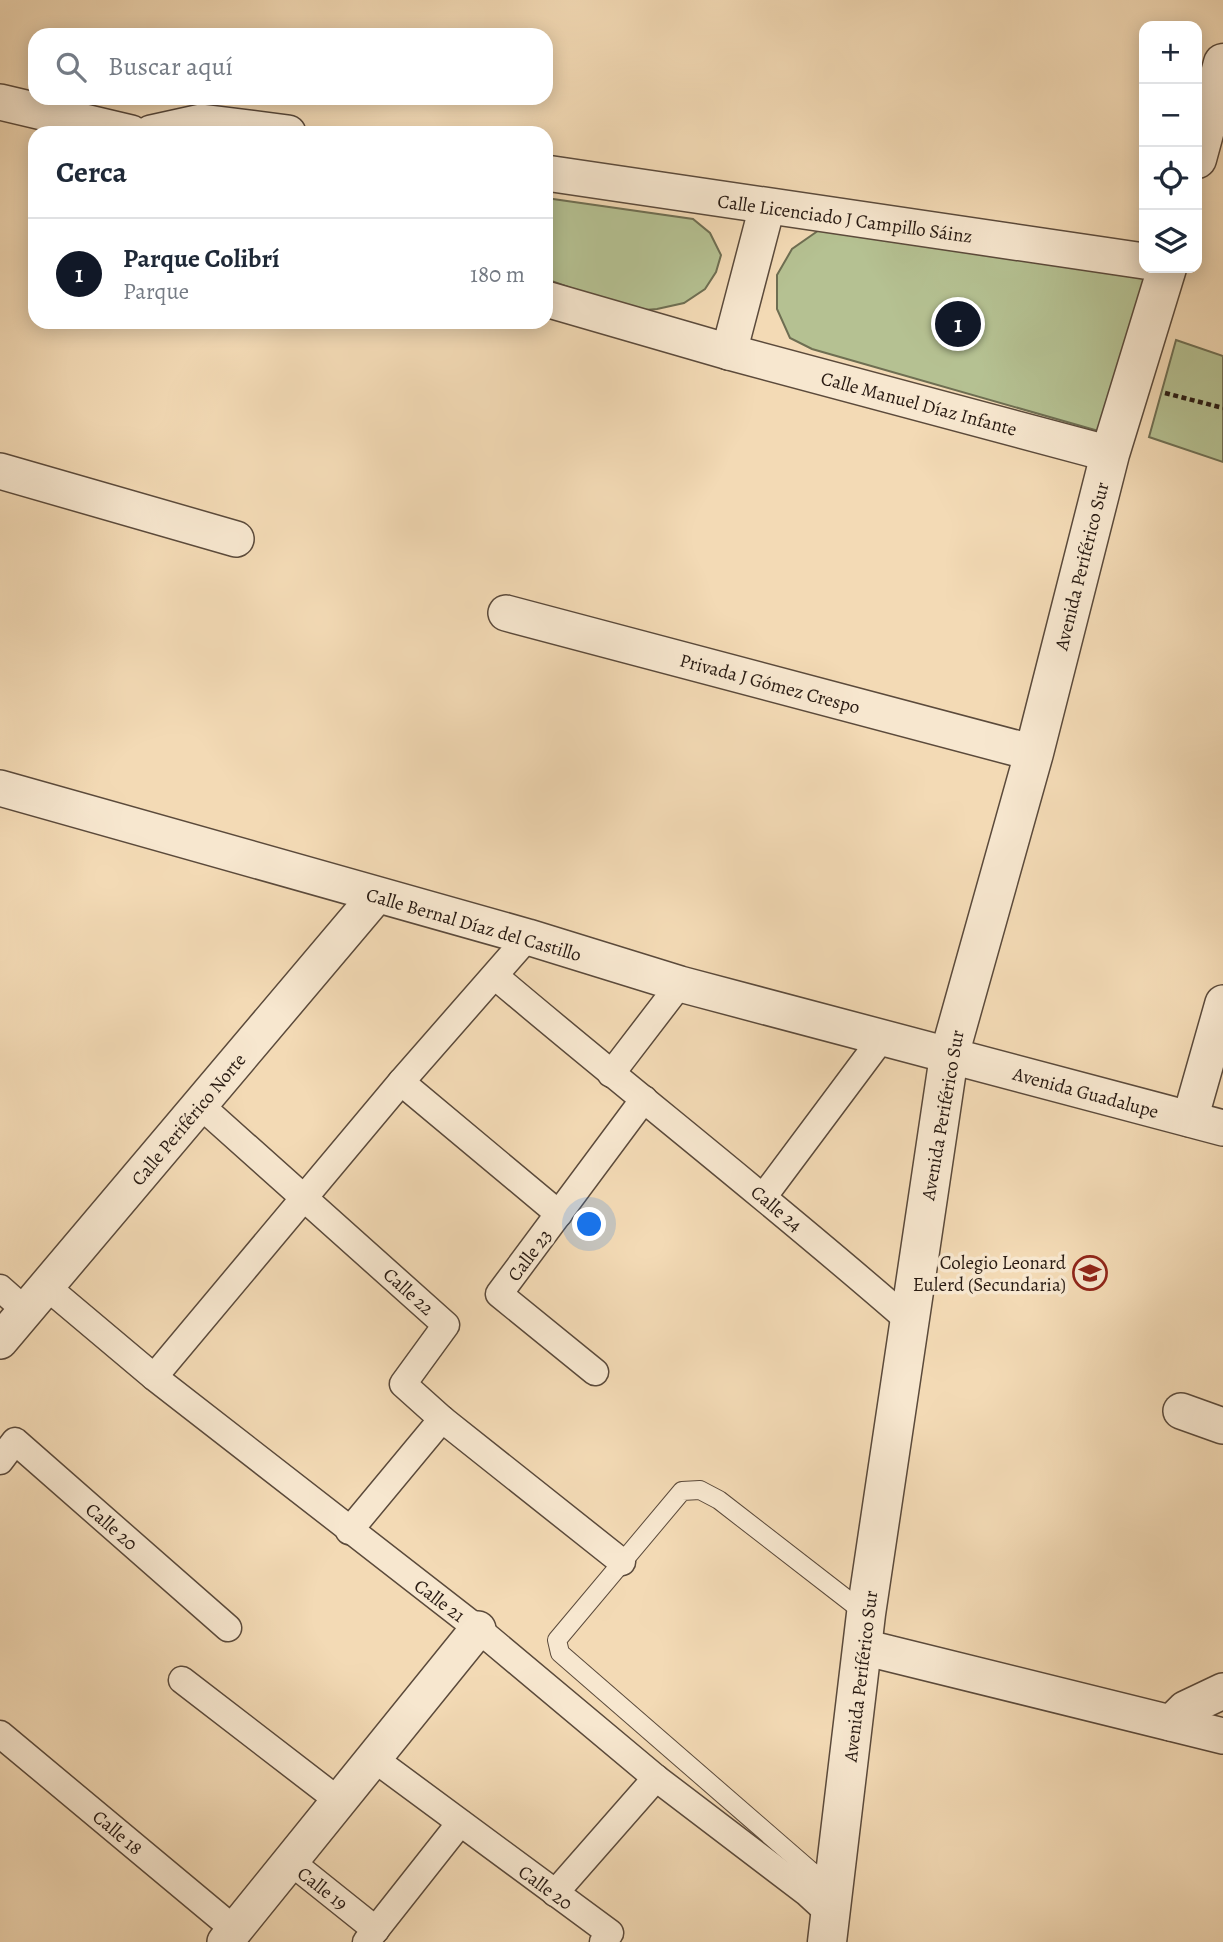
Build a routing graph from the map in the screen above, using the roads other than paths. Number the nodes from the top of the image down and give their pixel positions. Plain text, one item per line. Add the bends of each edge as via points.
1 (1223, 63) edge
2 (0, 102) edge
3 (101, 126) edge
4 (183, 126) edge
5 (233, 126) edge
6 (1200, 147) edge
7 (553, 174) edge
8 (767, 207) junction
9 (1139, 260) edge
10 (1165, 273) edge
11 (553, 301) edge
12 (729, 352) junction
13 (1110, 454) junction
14 (0, 471) edge
15 (236, 539) dead end
16 (506, 613) dead end
17 (1034, 752) junction
18 (0, 789) edge
19 (376, 896) junction
20 (528, 937) junction
21 (496, 977) junction
22 (680, 985) junction
23 (1223, 1003) edge
24 (881, 1038) junction
25 (949, 1056) junction
26 (611, 1074) junction
27 (401, 1082) junction
28 (644, 1099) junction
29 (200, 1105) junction
30 (1190, 1119) junction
31 (1223, 1128) edge
32 (764, 1196) junction
33 (306, 1198) junction
34 (559, 1214) junction
35 (0, 1288) edge
36 (36, 1299) junction
37 (908, 1320) junction
38 (0, 1341) edge
39 (596, 1372) dead end
40 (154, 1377) junction
41 (1181, 1411) dead end
42 (442, 1419) junction
43 (1223, 1426) edge
44 (0, 1461) edge
45 (349, 1531) junction
46 (622, 1562) junction
47 (228, 1628) dead end
48 (478, 1629) junction
49 (865, 1631) junction
50 (182, 1680) dead end
51 (1223, 1691) edge
52 (1171, 1723) junction
53 (0, 1734) edge
54 (1223, 1736) edge
55 (373, 1758) junction
56 (656, 1778) junction
57 (339, 1801) junction
58 (460, 1823) junction
59 (291, 1862) junction
60 (555, 1893) junction
61 (831, 1916) edge
62 (230, 1936) edge
63 (371, 1936) edge
64 (603, 1942) edge

1 - 6 street
2 - 3 street
4 - 5 street via 201,122
7 - 8 street, Calle Licenciado J Campillo Sáinz
8 - 9 street, Calle Licenciado J Campillo Sáinz
8 - 12 street
10 - 13 street, Avenida Periférico Sur
11 - 12 street, Calle Manuel Díaz Infante
12 - 13 street, Calle Manuel Díaz Infante
13 - 17 street, Avenida Periférico Sur
14 - 15 street
16 - 17 street, Privada J Gómez Crespo
17 - 25 street, Avenida Periférico Sur
18 - 19 street, Calle Bernal Díaz del Castillo
19 - 20 street, Calle Bernal Díaz del Castillo
19 - 29 street, Calle Periférico Norte
20 - 21 street
20 - 22 street, Calle Bernal Díaz del Castillo
21 - 26 street, Calle 24
21 - 27 street
22 - 24 street, Calle Bernal Díaz del Castillo
22 - 26 street
23 - 30 street
24 - 25 street, Calle Bernal Díaz del Castillo
24 - 32 street
25 - 30 street, Avenida Guadalupe
25 - 37 street, Avenida Periférico Sur
26 - 28 street, Calle 24
27 - 33 street
27 - 34 street, Calle 23
28 - 32 street, Calle 24
28 - 34 street
29 - 33 street, Calle 22
29 - 36 street, Calle Periférico Norte
30 - 31 street, Avenida Guadalupe
32 - 37 street, Calle 24
33 - 40 street
33 - 42 street, Calle 22 via 446,1325 403,1384
34 - 39 street, Calle 23 via 499,1294
35 - 36 street, Calle 21
36 - 38 street, Calle Periférico Norte
36 - 40 street, Calle 21
37 - 49 street, Avenida Periférico Sur
40 - 45 street, Calle 21
41 - 43 street
42 - 45 street
42 - 46 street, Calle 22
44 - 47 street, Calle 20 via 15,1441
45 - 48 street, Calle 21
46 - 49 lane via 674,1497 682,1491 700,1490 719,1500
46 - 61 lane via 557,1640 560,1653
48 - 55 street
48 - 56 street, Calle 21
49 - 52 street
49 - 61 street, Avenida Periférico Sur
50 - 57 street
51 - 52 street via 1185,1709
52 - 54 street
53 - 62 street, Calle 18
55 - 57 street
55 - 58 street, Calle 20
56 - 60 street
56 - 61 street, Calle 21
57 - 59 street
58 - 60 street, Calle 20
58 - 63 street
59 - 62 street
59 - 63 street, Calle 19
60 - 64 street, Calle 20 via 610,1933

